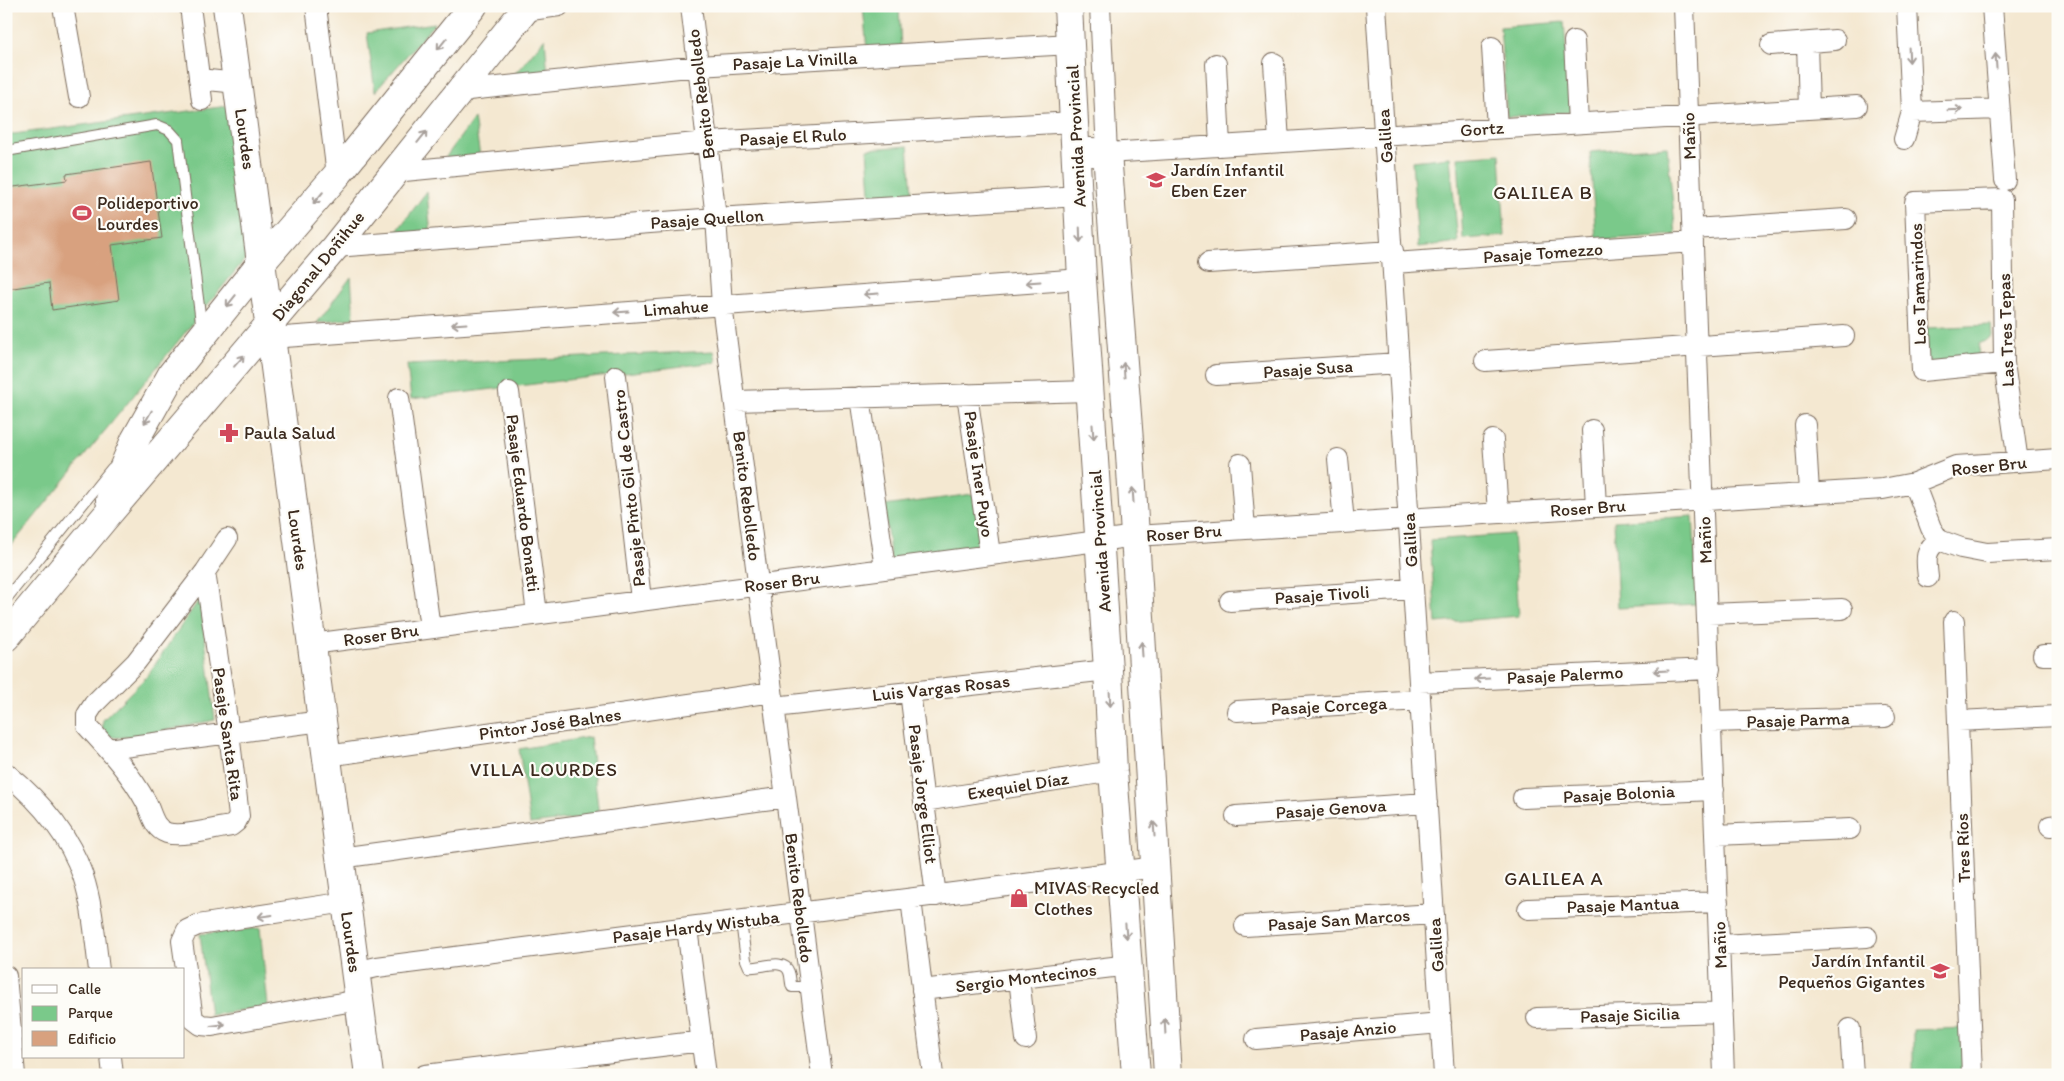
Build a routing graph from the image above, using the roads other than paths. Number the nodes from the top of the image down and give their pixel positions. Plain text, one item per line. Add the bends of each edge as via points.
1 (63, 6) edge
2 (190, 6) edge
3 (227, 6) edge
4 (316, 6) edge
5 (473, 6) edge
6 (559, 6) edge
7 (691, 6) edge
8 (1068, 6) edge
9 (1100, 6) edge
10 (1376, 6) edge
11 (1684, 6) edge
12 (1907, 6) edge
13 (1992, 6) edge
14 (526, 8) edge
15 (1835, 40) dead end
16 (1574, 41) dead end
17 (1807, 42) junction
18 (1071, 44) junction
19 (1771, 45) dead end
20 (1492, 47) dead end
21 (1274, 63) dead end
22 (1216, 64) dead end
23 (698, 66) junction
24 (199, 79) junction
25 (237, 83) junction
26 (459, 91) junction
27 (79, 97) dead end
28 (202, 100) dead end
29 (1857, 106) dead end
30 (1809, 109) junction
31 (1999, 109) junction
32 (1912, 112) junction
33 (1688, 116) junction
34 (1074, 122) junction
35 (1578, 123) junction
36 (1497, 128) junction
37 (1385, 135) junction
38 (1904, 139) dead end
39 (707, 142) junction
40 (1279, 142) junction
41 (1220, 146) junction
42 (6, 151) edge
43 (1076, 151) junction
44 (1107, 153) junction
45 (394, 172) junction
46 (337, 175) junction
47 (2003, 189) junction
48 (1079, 196) junction
49 (716, 218) junction
50 (1846, 219) dead end
51 (1693, 236) junction
52 (335, 247) junction
53 (1393, 257) junction
54 (261, 263) junction
55 (1208, 263) dead end
56 (1082, 279) junction
57 (722, 305) junction
58 (271, 331) junction
59 (203, 336) junction
60 (1844, 336) dead end
61 (1698, 346) junction
62 (1485, 361) dead end
63 (1399, 363) junction
64 (2004, 363) junction
65 (1216, 375) dead end
66 (616, 376) dead end
67 (1090, 391) junction
68 (509, 392) dead end
69 (967, 394) junction
70 (860, 397) junction
71 (399, 398) dead end
72 (735, 401) junction
73 (1805, 426) dead end
74 (1592, 430) dead end
75 (134, 440) junction
76 (1494, 440) dead end
77 (1338, 459) dead end
78 (2058, 459) edge
79 (2018, 462) junction
80 (1240, 464) dead end
81 (1914, 483) junction
82 (1809, 492) junction
83 (1703, 500) junction
84 (1596, 507) junction
85 (1498, 513) junction
86 (1409, 519) junction
87 (102, 521) junction
88 (1344, 523) junction
89 (1245, 529) junction
90 (1136, 536) junction
91 (227, 539) dead end
92 (1100, 540) junction
93 (1939, 540) junction
94 (2058, 550) edge
95 (990, 554) junction
96 (885, 568) junction
97 (205, 572) junction
98 (1928, 577) dead end
99 (759, 585) junction
100 (1413, 589) junction
101 (6, 599) edge
102 (641, 600) junction
103 (1230, 601) dead end
104 (1842, 609) dead end
105 (537, 614) junction
106 (1708, 614) junction
107 (1954, 622) dead end
108 (430, 628) junction
109 (6, 637) edge
110 (312, 644) junction
111 (1710, 669) junction
112 (1108, 670) junction
113 (1420, 691) junction
114 (910, 692) junction
115 (774, 699) junction
116 (1237, 711) dead end
117 (2058, 716) edge
118 (1885, 717) dead end
119 (322, 720) junction
120 (1958, 721) junction
121 (1712, 722) junction
122 (229, 733) junction
123 (108, 748) junction
124 (327, 756) junction
125 (1113, 771) junction
126 (6, 773) edge
127 (1714, 790) junction
128 (786, 797) junction
129 (1523, 798) dead end
130 (924, 801) junction
131 (1427, 803) junction
132 (1236, 816) dead end
133 (1850, 829) dead end
134 (1716, 835) junction
135 (340, 858) junction
136 (1156, 867) junction
137 (1121, 872) junction
138 (936, 896) junction
139 (911, 899) junction
140 (346, 902) junction
141 (1718, 902) junction
142 (1528, 909) dead end
143 (801, 914) junction
144 (1434, 914) junction
145 (741, 921) junction
146 (1245, 926) dead end
147 (687, 928) junction
148 (1867, 938) dead end
149 (1720, 945) junction
150 (1129, 965) junction
151 (99, 968) edge
152 (355, 972) junction
153 (1019, 978) junction
154 (11, 983) edge
155 (811, 987) junction
156 (922, 990) junction
157 (359, 1000) junction
158 (1722, 1012) junction
159 (1537, 1018) dead end
160 (1440, 1023) junction
161 (1850, 1029) dead end
162 (1026, 1039) dead end
163 (1256, 1039) dead end
164 (702, 1041) junction
165 (111, 1058) edge
166 (501, 1070) edge
167 (15, 1075) edge
168 (113, 1075) edge
169 (369, 1075) edge
170 (425, 1075) edge
171 (706, 1075) edge
172 (822, 1075) edge
173 (933, 1075) edge
174 (1136, 1075) edge
175 (1168, 1075) edge
176 (1444, 1075) edge
177 (1724, 1075) edge
178 (1853, 1075) edge
179 (1972, 1075) edge

1 - 27 street
2 - 24 street
3 - 25 street, Lourdes
4 - 46 street
5 -> 46 street, Diagonal Doñihue
6 - 14 street
7 - 23 street, Benito Rebolledo
8 - 18 street, Avenida Provincial
9 - 44 street, Avenida Provincial
10 - 37 street, Galilea
11 - 33 street, Mañio
12 -> 32 street
31 -> 13 street, Las Tres Tepas
14 - 26 street, Diagonal Doñihue
15 - 17 street
16 - 35 street
17 - 19 street
17 - 30 street
18 - 23 street, Pasaje La Vinilla
18 - 34 street, Avenida Provincial
20 - 36 street
21 - 40 street
22 - 41 street
23 - 26 street, Pasaje La Vinilla
23 - 39 street, Benito Rebolledo
24 - 25 street
24 - 28 street
25 - 54 street, Lourdes
45 -> 26 street, Diagonal Doñihue
29 - 30 street, Gortz
30 - 33 street, Gortz
32 -> 31 street
31 - 47 street, Las Tres Tepas
32 - 38 street
33 - 35 street, Gortz
33 - 51 street, Mañio
34 - 39 street, Pasaje El Rulo
34 - 43 street, Avenida Provincial
35 - 36 street, Gortz
36 - 37 street, Gortz
37 - 40 street, Gortz
37 - 53 street, Galilea
39 - 45 street, Pasaje El Rulo
39 - 49 street, Benito Rebolledo
40 - 41 street, Gortz
41 - 44 street, Gortz
42 - 59 lane via 157,125 169,130 178,140
43 - 44 street
43 - 48 street, Avenida Provincial
90 -> 44 street, Avenida Provincial
45 - 52 street, Diagonal Doñihue
46 -> 54 street, Diagonal Doñihue
47 - 64 street, Las Tres Tepas
47 - 64 street, Los Tamarindos via 1915,202 1922,371
48 - 49 street, Pasaje Quellon
48 -> 56 street, Avenida Provincial
49 - 52 street, Pasaje Quellon
49 - 57 street, Benito Rebolledo
50 - 51 street, Pasaje Tomezzo
51 - 53 street, Pasaje Tomezzo
51 - 61 street, Mañio
52 - 58 street, Diagonal Doñihue
53 - 55 street, Pasaje Tomezzo
53 - 63 street, Galilea
54 - 58 street, Lourdes
54 -> 59 street, Diagonal Doñihue
56 -> 57 street, Limahue
56 - 67 street, Avenida Provincial
57 -> 58 street, Limahue
57 - 72 street, Benito Rebolledo
87 -> 58 street, Diagonal Doñihue
58 - 110 street, Lourdes
59 -> 75 street, Diagonal Doñihue via 172,374
60 - 61 street
61 - 62 street
61 - 83 street, Mañio
63 - 65 street, Pasaje Susa
63 - 86 street, Galilea
64 - 79 street, Las Tres Tepas
66 - 102 street, Pasaje Pinto Gil de Castro
67 - 69 street
67 -> 92 street, Avenida Provincial
68 - 105 street, Pasaje Eduardo Bonatti
69 - 70 street
69 - 95 street, Pasaje Iner Puyo
70 - 72 street
70 - 96 street
71 - 108 street
72 - 99 street, Benito Rebolledo
73 - 82 street
74 - 84 street
75 - 87 street, Diagonal Doñihue
75 - 101 lane, Diagonal Doñihue
76 - 85 street
77 - 88 street
78 - 79 street, Roser Bru
79 - 81 street, Roser Bru via 1956,466
80 - 89 street
81 - 82 street, Roser Bru via 1882,489
81 - 93 street via 1931,528
82 - 83 street, Roser Bru
83 - 84 street, Roser Bru
83 - 106 street, Mañio
84 - 85 street, Roser Bru
85 - 86 street, Roser Bru
86 - 88 street, Roser Bru
86 - 100 street, Galilea
87 - 109 street, Diagonal Doñihue
88 - 89 street, Roser Bru
89 - 90 street, Roser Bru
90 - 92 street, Roser Bru
136 -> 90 street, Avenida Provincial
91 - 97 street, Pasaje Santa Rita
92 - 95 street, Roser Bru
92 - 112 street, Avenida Provincial
93 - 94 street via 1987,553
93 - 98 street via 1926,554
95 - 96 street, Roser Bru
96 - 99 street, Roser Bru
97 - 122 street, Pasaje Santa Rita
97 - 123 street, Pasaje Santa Rita via 136,662 87,714 87,726
99 - 102 street, Roser Bru
99 - 115 street, Benito Rebolledo
100 - 103 street, Pasaje Tivoli
100 - 113 street, Galilea
102 - 105 street, Roser Bru
104 - 106 street
105 - 108 street, Roser Bru
106 - 111 street, Mañio
107 - 120 street, Tres Ríos
108 - 110 street, Roser Bru
110 - 119 street, Lourdes
111 -> 113 street, Pasaje Palermo
111 - 121 street, Mañio
112 - 114 street, Luis Vargas Rosas
112 -> 125 street, Avenida Provincial
113 - 116 street, Pasaje Corcega
113 - 131 street, Galilea
114 - 115 street, Luis Vargas Rosas
114 - 130 street, Pasaje Jorge Elliot
115 - 124 street, Pintor José Balnes
115 - 128 street, Benito Rebolledo
117 - 120 street
118 - 121 street, Pasaje Parma
119 - 122 street
119 - 124 street, Lourdes
120 - 179 street, Tres Ríos
121 - 127 street, Mañio
122 - 123 street
122 - 123 street, Pasaje Santa Rita via 239,816 236,822 231,826 174,834 155,825 138,788
124 - 135 street, Lourdes
125 - 130 street, Exequiel Díaz
125 - 137 street, Avenida Provincial
126 - 151 street via 45,810 83,874
127 - 129 street, Pasaje Bolonia
127 - 134 street, Mañio
128 - 135 street
128 - 143 street, Benito Rebolledo
130 - 138 street, Pasaje Jorge Elliot
131 - 132 street, Pasaje Genova
131 - 144 street, Galilea
133 - 134 street
134 - 141 street, Mañio
135 - 140 street, Lourdes
136 - 137 street, Pasaje Hardy Wistuba
175 -> 136 street, Avenida Provincial
137 - 138 street, Pasaje Hardy Wistuba
137 -> 150 street, Avenida Provincial
138 - 139 street, Pasaje Hardy Wistuba
139 - 143 street, Pasaje Hardy Wistuba
139 - 156 street
140 - 152 street, Lourdes
140 -> 157 street via 198,925 187,930 182,941 193,1019 201,1025 212,1026
141 - 142 street, Pasaje Mantua
141 - 149 street, Mañio
143 - 145 street, Pasaje Hardy Wistuba
143 - 155 street, Benito Rebolledo
144 - 146 street, Pasaje San Marcos
144 - 160 street, Galilea
145 - 147 street, Pasaje Hardy Wistuba
145 - 155 lane via 746,965 751,968 781,964 790,972 792,987
147 - 152 street, Pasaje Hardy Wistuba
147 - 164 street
148 - 149 street
149 - 158 street, Mañio
150 - 153 street, Sergio Montecinos
150 - 174 street, Avenida Provincial
152 - 157 street, Lourdes
153 - 156 street, Sergio Montecinos
153 - 162 street
154 - 167 street
155 - 172 street, Benito Rebolledo
156 - 173 street
157 - 169 street, Lourdes
158 - 159 street, Pasaje Sicilia
158 - 177 street, Mañio
160 - 163 street, Pasaje Anzio
160 - 176 street, Galilea
161 - 178 street
164 - 166 street
164 - 171 street
165 - 168 street
166 - 170 street

